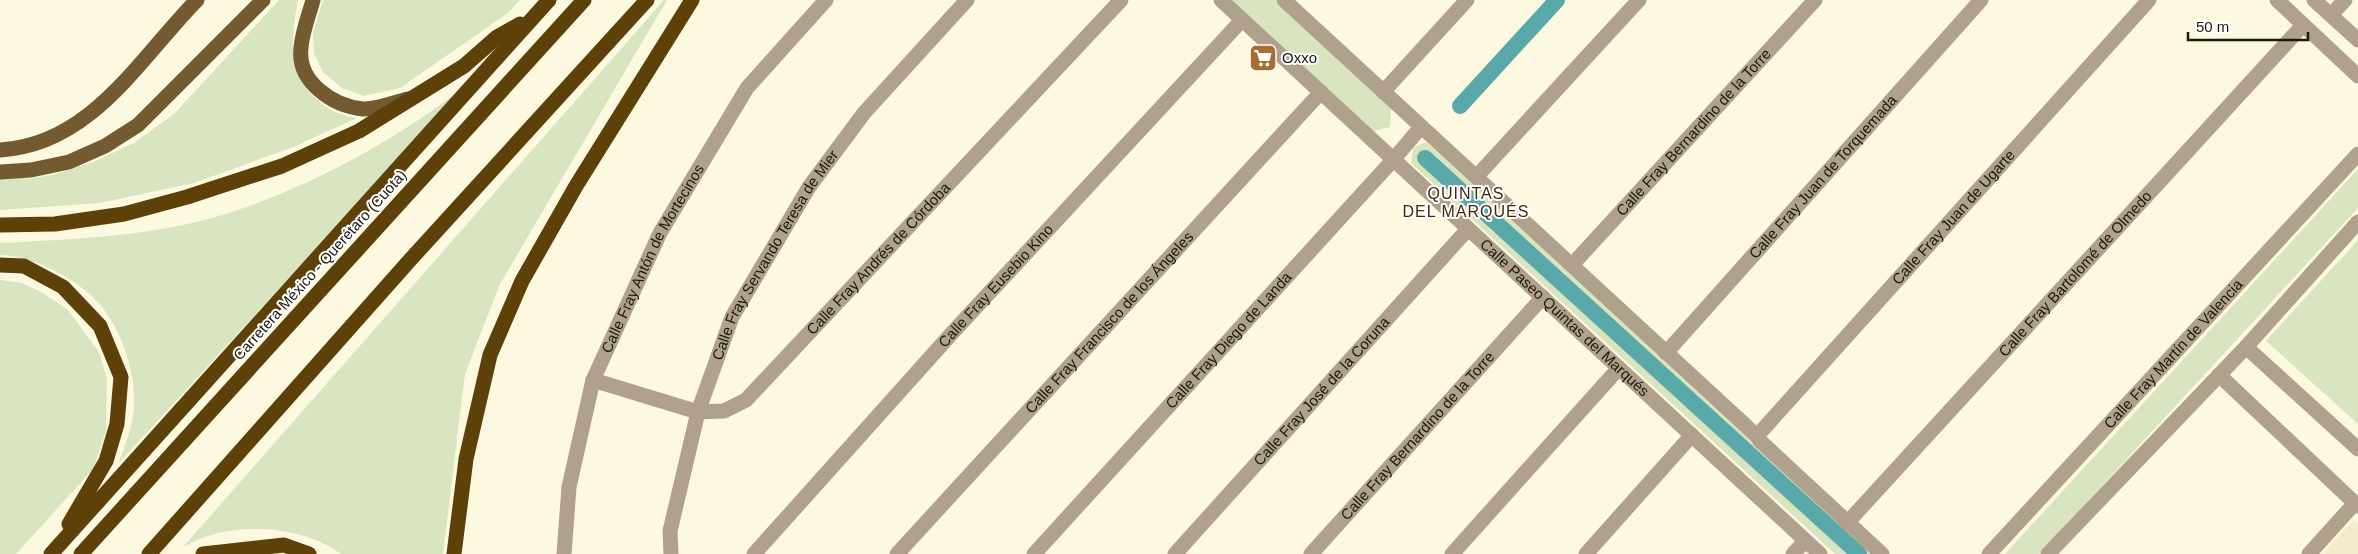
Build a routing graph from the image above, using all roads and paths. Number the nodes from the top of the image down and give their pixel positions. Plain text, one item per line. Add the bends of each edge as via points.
1 (197, 0) edge
2 (264, 0) edge
3 (313, 0) edge
4 (549, 0) edge
5 (584, 0) edge
6 (647, 0) edge
7 (692, 0) edge
8 (826, 0) edge
9 (967, 0) edge
10 (1121, 0) edge
11 (1220, 0) edge
12 (1467, 0) edge
13 (1639, 0) edge
14 (1815, 0) edge
15 (1981, 0) edge
16 (2149, 0) edge
17 (2277, 0) edge
18 (2314, 0) edge
19 (2346, 0) edge
20 (1291, 2) edge
21 (2331, 15) junction
22 (530, 19) junction
23 (1242, 20) junction
24 (2303, 25) junction
25 (2358, 40) edge
26 (2358, 76) edge
27 (1321, 92) junction
28 (1383, 92) junction
29 (408, 99) junction
30 (1420, 127) junction
31 (0, 150) edge
32 (2358, 154) edge
33 (1393, 160) junction
34 (2, 172) edge
35 (1477, 176) junction
36 (2358, 222) edge
37 (0, 225) edge
38 (1468, 229) junction
39 (0, 265) edge
40 (1572, 265) junction
41 (1543, 296) junction
42 (2246, 347) junction
43 (1666, 353) junction
44 (1619, 368) junction
45 (2215, 379) junction
46 (593, 380) junction
47 (698, 412) junction
48 (1692, 435) junction
49 (1757, 436) junction
50 (2358, 449) edge
51 (2357, 504) edge
52 (1847, 523) junction
53 (1805, 540) junction
54 (51, 554) edge
55 (81, 554) edge
56 (149, 554) edge
57 (203, 554) edge
58 (309, 554) edge
59 (454, 554) edge
60 (564, 554) edge
61 (671, 554) edge
62 (754, 554) edge
63 (897, 554) edge
64 (1034, 554) edge
65 (1175, 554) edge
66 (1311, 554) edge
67 (1452, 554) edge
68 (1586, 554) edge
69 (1793, 554) edge
70 (1820, 554) edge
71 (1882, 554) edge
72 (1989, 554) edge
73 (2048, 554) edge
74 (2309, 554) edge

1 - 31 main road via 114,93 88,117 64,133 42,142 20,149
2 - 34 main road via 138,125 105,146 69,162
3 - 29 main road via 300,48 308,79 323,94 338,102 365,109
4 - 22 highway, Carretera México - Querétaro (Cuota)
5 - 55 highway, Carretera México - Querétaro (Cuota)
6 - 56 highway
7 - 59 highway via 576,186 522,281 490,355 466,460
8 - 46 street, Calle Fray Antón de Mortecinos via 747,88 660,233
9 - 47 street, Calle Fray Servando Teresa de Mier via 864,113 809,187 732,317
10 - 47 street, Calle Fray Andrés de Córdoba via 746,400 724,411
11 - 23 street, Calle Paseo Quintas del Marqués
12 - 28 street
13 - 35 street
14 - 40 street, Calle Fray Bernardino de la Torre
15 - 43 street, Calle Fray Juan de Torquemada
16 - 49 street, Calle Fray Juan de Ugarte
17 - 24 street
18 - 21 street
19 - 21 street
20 - 28 street
21 - 25 street
22 - 29 highway via 497,37 464,66
22 - 54 highway, Carretera México - Querétaro (Cuota)
23 - 27 street, Calle Paseo Quintas del Marqués
23 - 62 street, Calle Fray Eusebio Kino via 953,332
24 - 26 street
24 - 52 street, Calle Fray Bartolomé de Olmedo
27 - 33 street, Calle Paseo Quintas del Marqués
27 - 63 street, Calle Fray Francisco de los Ángeles
28 - 30 street
29 - 37 highway via 360,131 282,166 187,197 124,214 55,224
30 - 33 street, Calle Fray Diego de Landa
30 - 35 street
32 - 72 street, Calle Fray Martín de Valencia
33 - 38 street, Calle Paseo Quintas del Marqués
33 - 64 street, Calle Fray Diego de Landa
35 - 40 street
36 - 42 street
38 - 41 street, Calle Paseo Quintas del Marqués
38 - 65 street, Calle Fray José de la Coruna
39 - 54 highway via 24,266 63,287 100,326 121,377 117,424 106,461
40 - 43 street
41 - 44 street, Calle Paseo Quintas del Marqués
41 - 66 street, Calle Fray Bernardino de la Torre
42 - 45 street
42 - 50 street
43 - 49 street
44 - 48 street, Calle Paseo Quintas del Marqués
44 - 67 street
45 - 51 street
45 - 73 street
46 - 47 street, Calle Fray Andrés de Córdoba
46 - 60 street, Calle Fray Antón de Mortecinos via 569,487
47 - 61 street, Calle Fray Servando Teresa de Mier via 670,532
48 - 53 street, Calle Paseo Quintas del Marqués
48 - 68 street
49 - 52 street
51 - 74 street
52 - 71 street
53 - 69 street
53 - 70 street, Calle Paseo Quintas del Marqués
57 - 58 highway via 284,545

